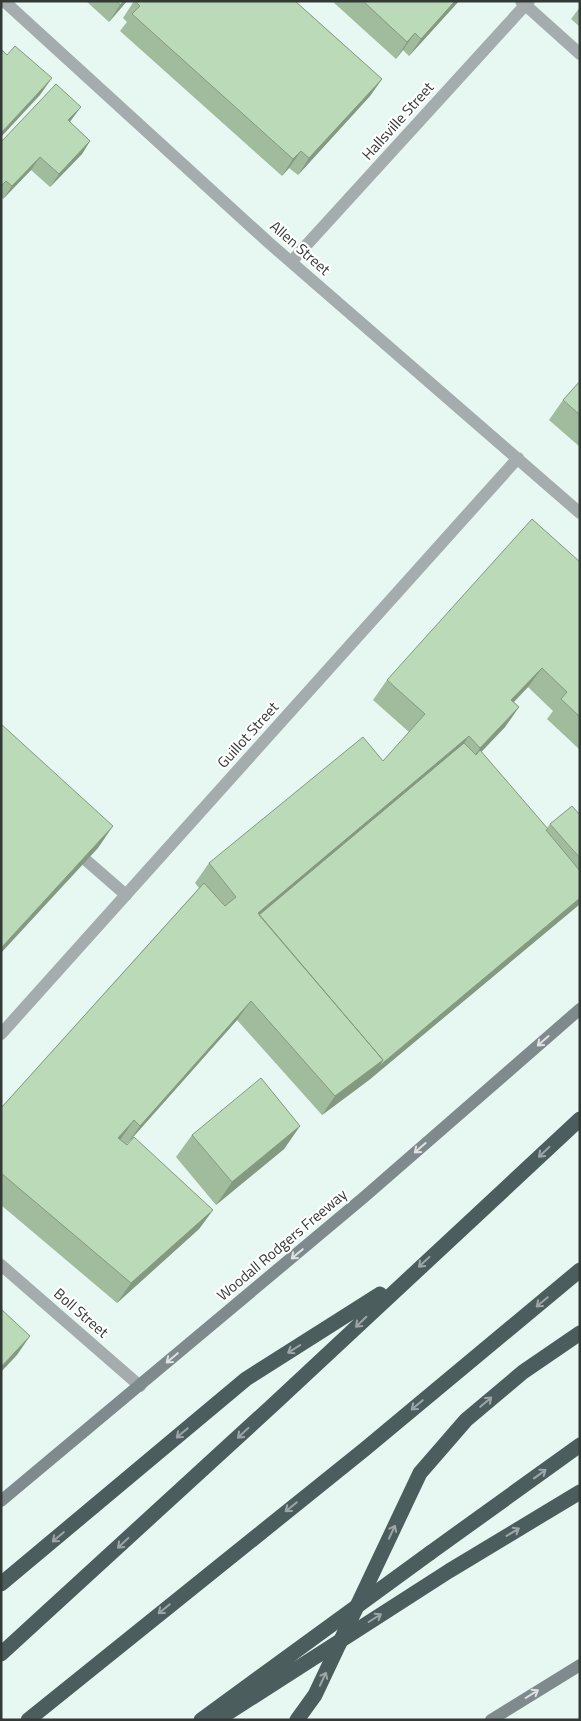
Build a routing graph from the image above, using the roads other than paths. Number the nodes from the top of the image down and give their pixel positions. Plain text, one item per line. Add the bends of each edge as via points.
1 (4, 1) edge
2 (526, 3) edge
3 (580, 54) edge
4 (291, 262) junction
5 (518, 458) junction
6 (580, 513) edge
7 (87, 860) edge
8 (126, 895) junction
9 (580, 1010) edge
10 (1, 1034) edge
11 (580, 1119) edge
12 (1, 1265) edge
13 (580, 1270) edge
14 (409, 1276) junction
15 (580, 1334) edge
16 (140, 1386) junction
17 (580, 1445) edge
18 (580, 1492) edge
19 (1, 1501) edge
20 (1, 1584) edge
21 (1, 1654) edge
22 (580, 1665) edge
23 (28, 1720) edge
24 (201, 1720) edge
25 (217, 1720) edge
26 (297, 1720) edge
27 (491, 1720) edge

1 - 4 street, Allen Street
2 - 3 street
2 - 4 street, Hallsville Street
4 - 5 street, Allen Street
5 - 6 street, Allen Street
5 - 8 street, Guillot Street
7 - 8 street
8 - 10 street, Guillot Street
9 -> 16 main road, Woodall Rodgers Freeway
11 -> 14 highway
12 - 16 street, Boll Street
13 -> 23 highway via 365,1449
14 -> 20 highway via 246,1379
14 -> 21 highway
26 -> 15 highway via 315,1695 420,1473 466,1420 523,1372
16 - 19 main road, Woodall Rodgers Freeway
24 -> 17 highway, bridge
25 -> 18 highway, bridge via 449,1571
27 -> 22 main road

